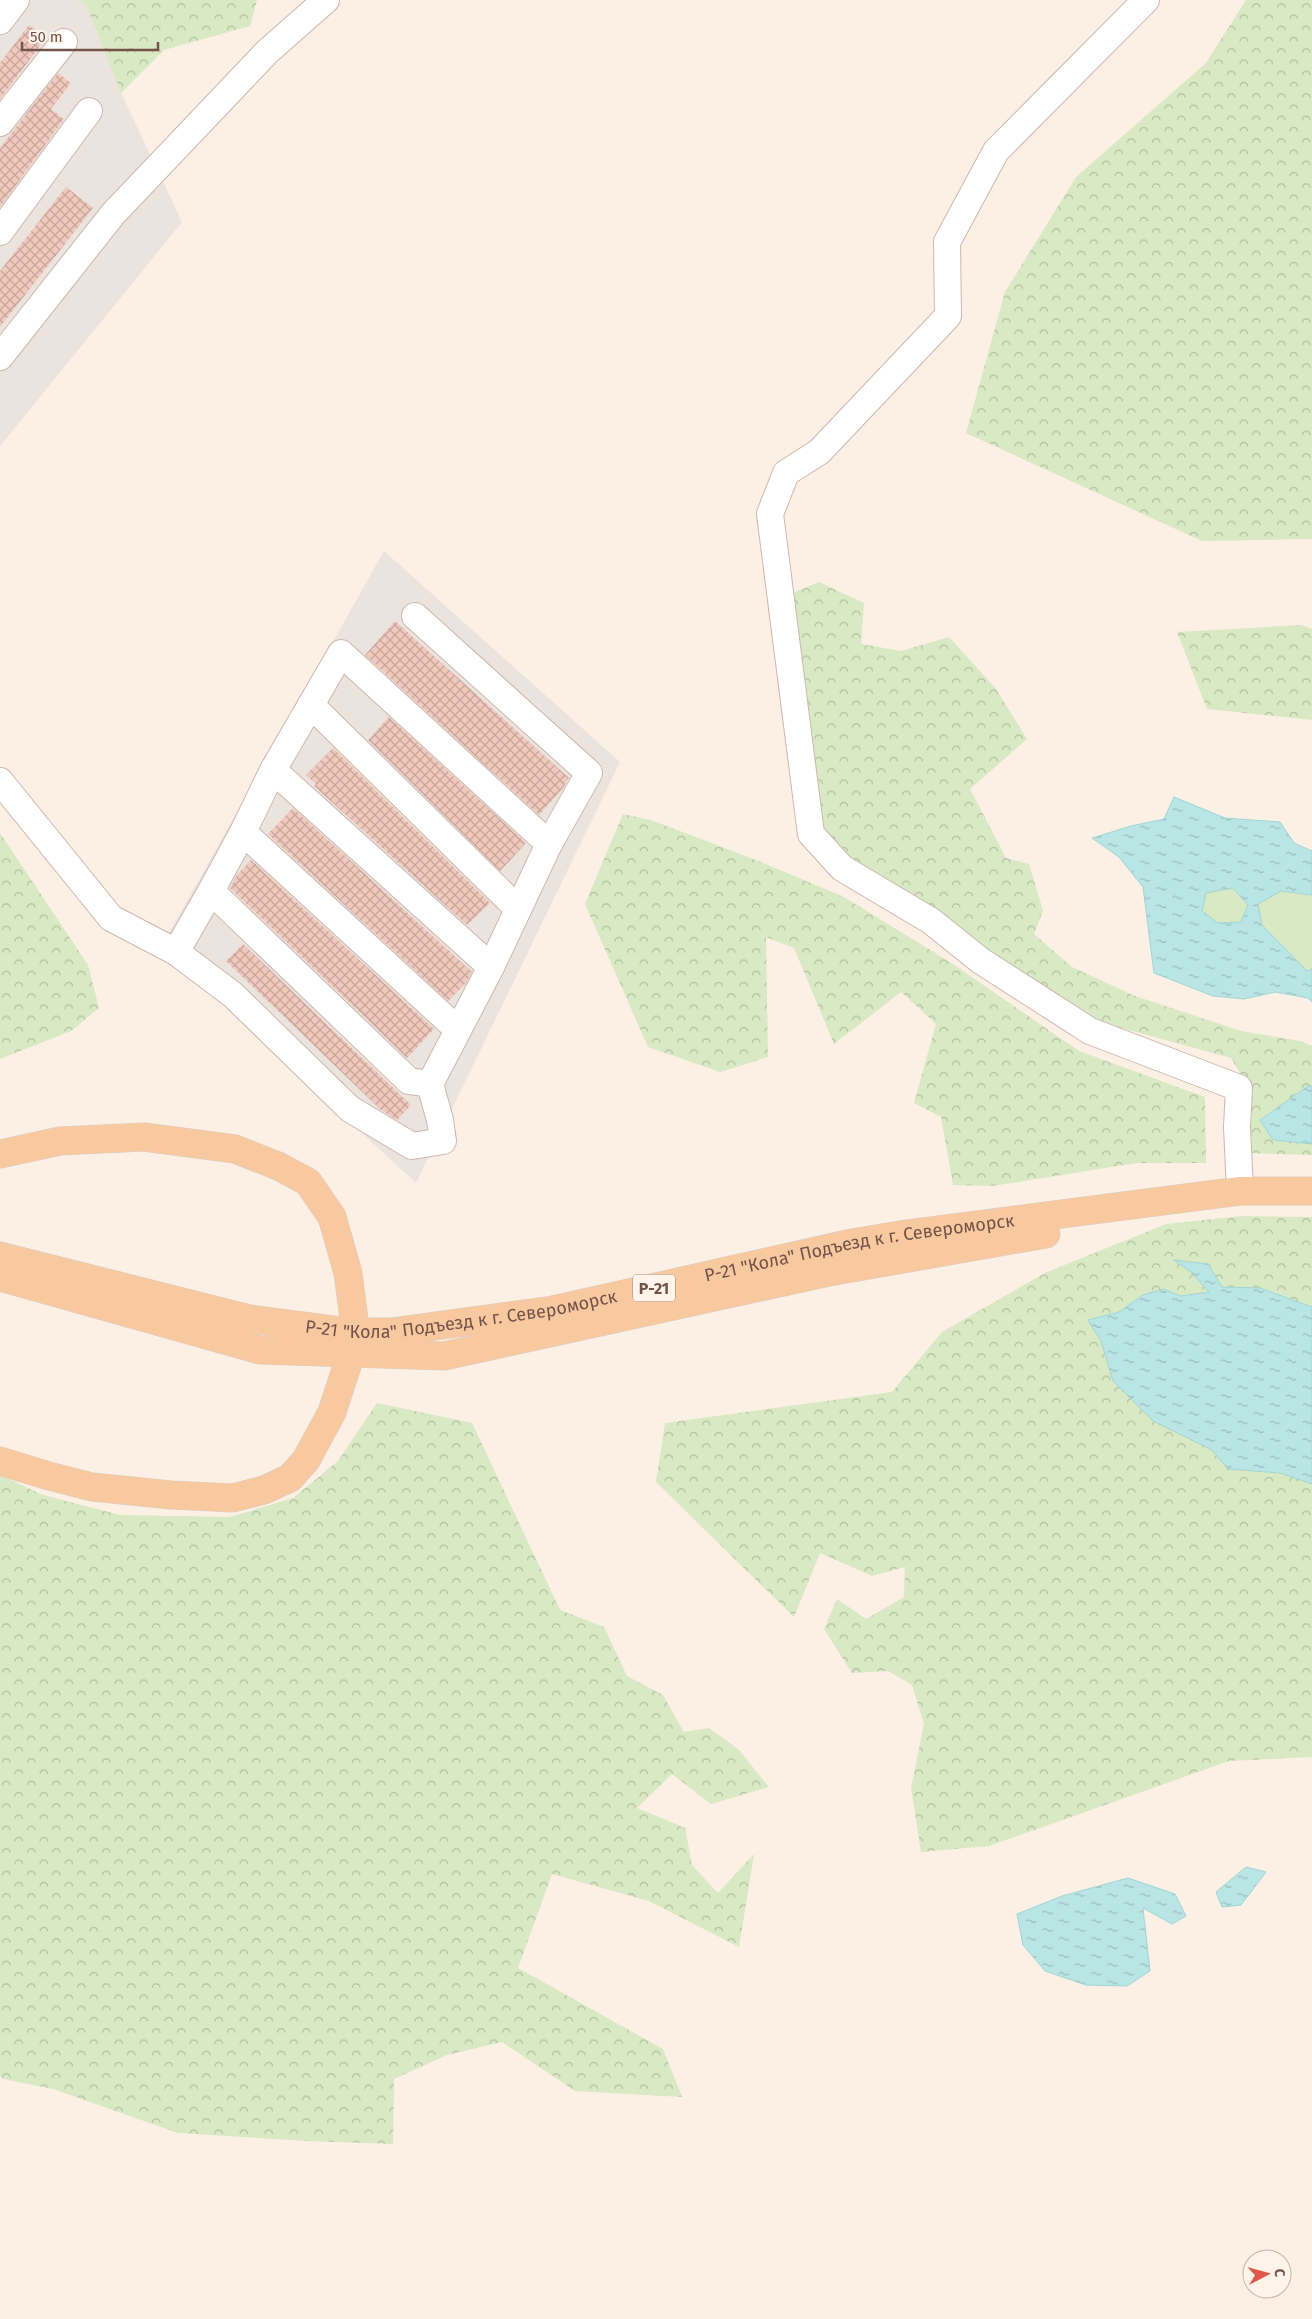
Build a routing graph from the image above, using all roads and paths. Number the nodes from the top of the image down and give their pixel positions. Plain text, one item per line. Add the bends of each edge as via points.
1 (16, 0) edge
2 (326, 0) edge
3 (1146, 0) edge
4 (0, 21) edge
5 (64, 42) dead end
6 (90, 111) dead end
7 (0, 123) edge
8 (0, 232) edge
9 (0, 357) edge
10 (415, 616) dead end
11 (311, 705) junction
12 (273, 770) junction
13 (0, 781) edge
14 (243, 832) junction
15 (549, 844) junction
16 (211, 891) junction
17 (518, 909) junction
18 (176, 952) junction
19 (491, 968) junction
20 (457, 1029) junction
21 (430, 1084) junction
22 (0, 1154) edge
23 (1240, 1191) junction
24 (1305, 1191) edge
25 (0, 1256) edge
26 (0, 1276) edge
27 (355, 1327) dead end
28 (350, 1360) dead end
29 (0, 1461) edge

1 - 4 lane
2 - 9 lane via 267,52 113,214
3 - 23 lane via 996,151 947,242 948,316 819,452 786,473 770,514 811,834 842,868 931,921 981,961 1090,1031 1239,1088 1236,1128
5 - 7 lane
6 - 8 lane
10 - 15 lane via 589,773
11 - 12 lane
11 - 15 lane via 341,653
11 - 17 lane
12 - 14 lane
12 - 19 lane
13 - 18 lane via 111,918
14 - 16 lane
14 - 20 lane
15 - 17 lane
16 - 18 lane
16 - 21 lane via 409,1081
17 - 19 lane
18 - 21 lane via 233,995 350,1109 412,1146 443,1141
19 - 20 lane
20 - 21 lane
22 - 27 main road via 60,1141 144,1137 235,1149 278,1166 308,1182 332,1216 348,1273
23 - 24 main road, Р-21 "Кола" Подъезд к г. Североморск / Р-21
23 - 25 main road, Р-21 "Кола" Подъезд к г. Североморск / Р-21 via 900,1235 553,1310 391,1332 349,1332 250,1319
24 - 26 main road via 829,1272 444,1356 260,1350
28 - 29 main road via 332,1412 306,1460 290,1478 264,1490 233,1498 92,1487

